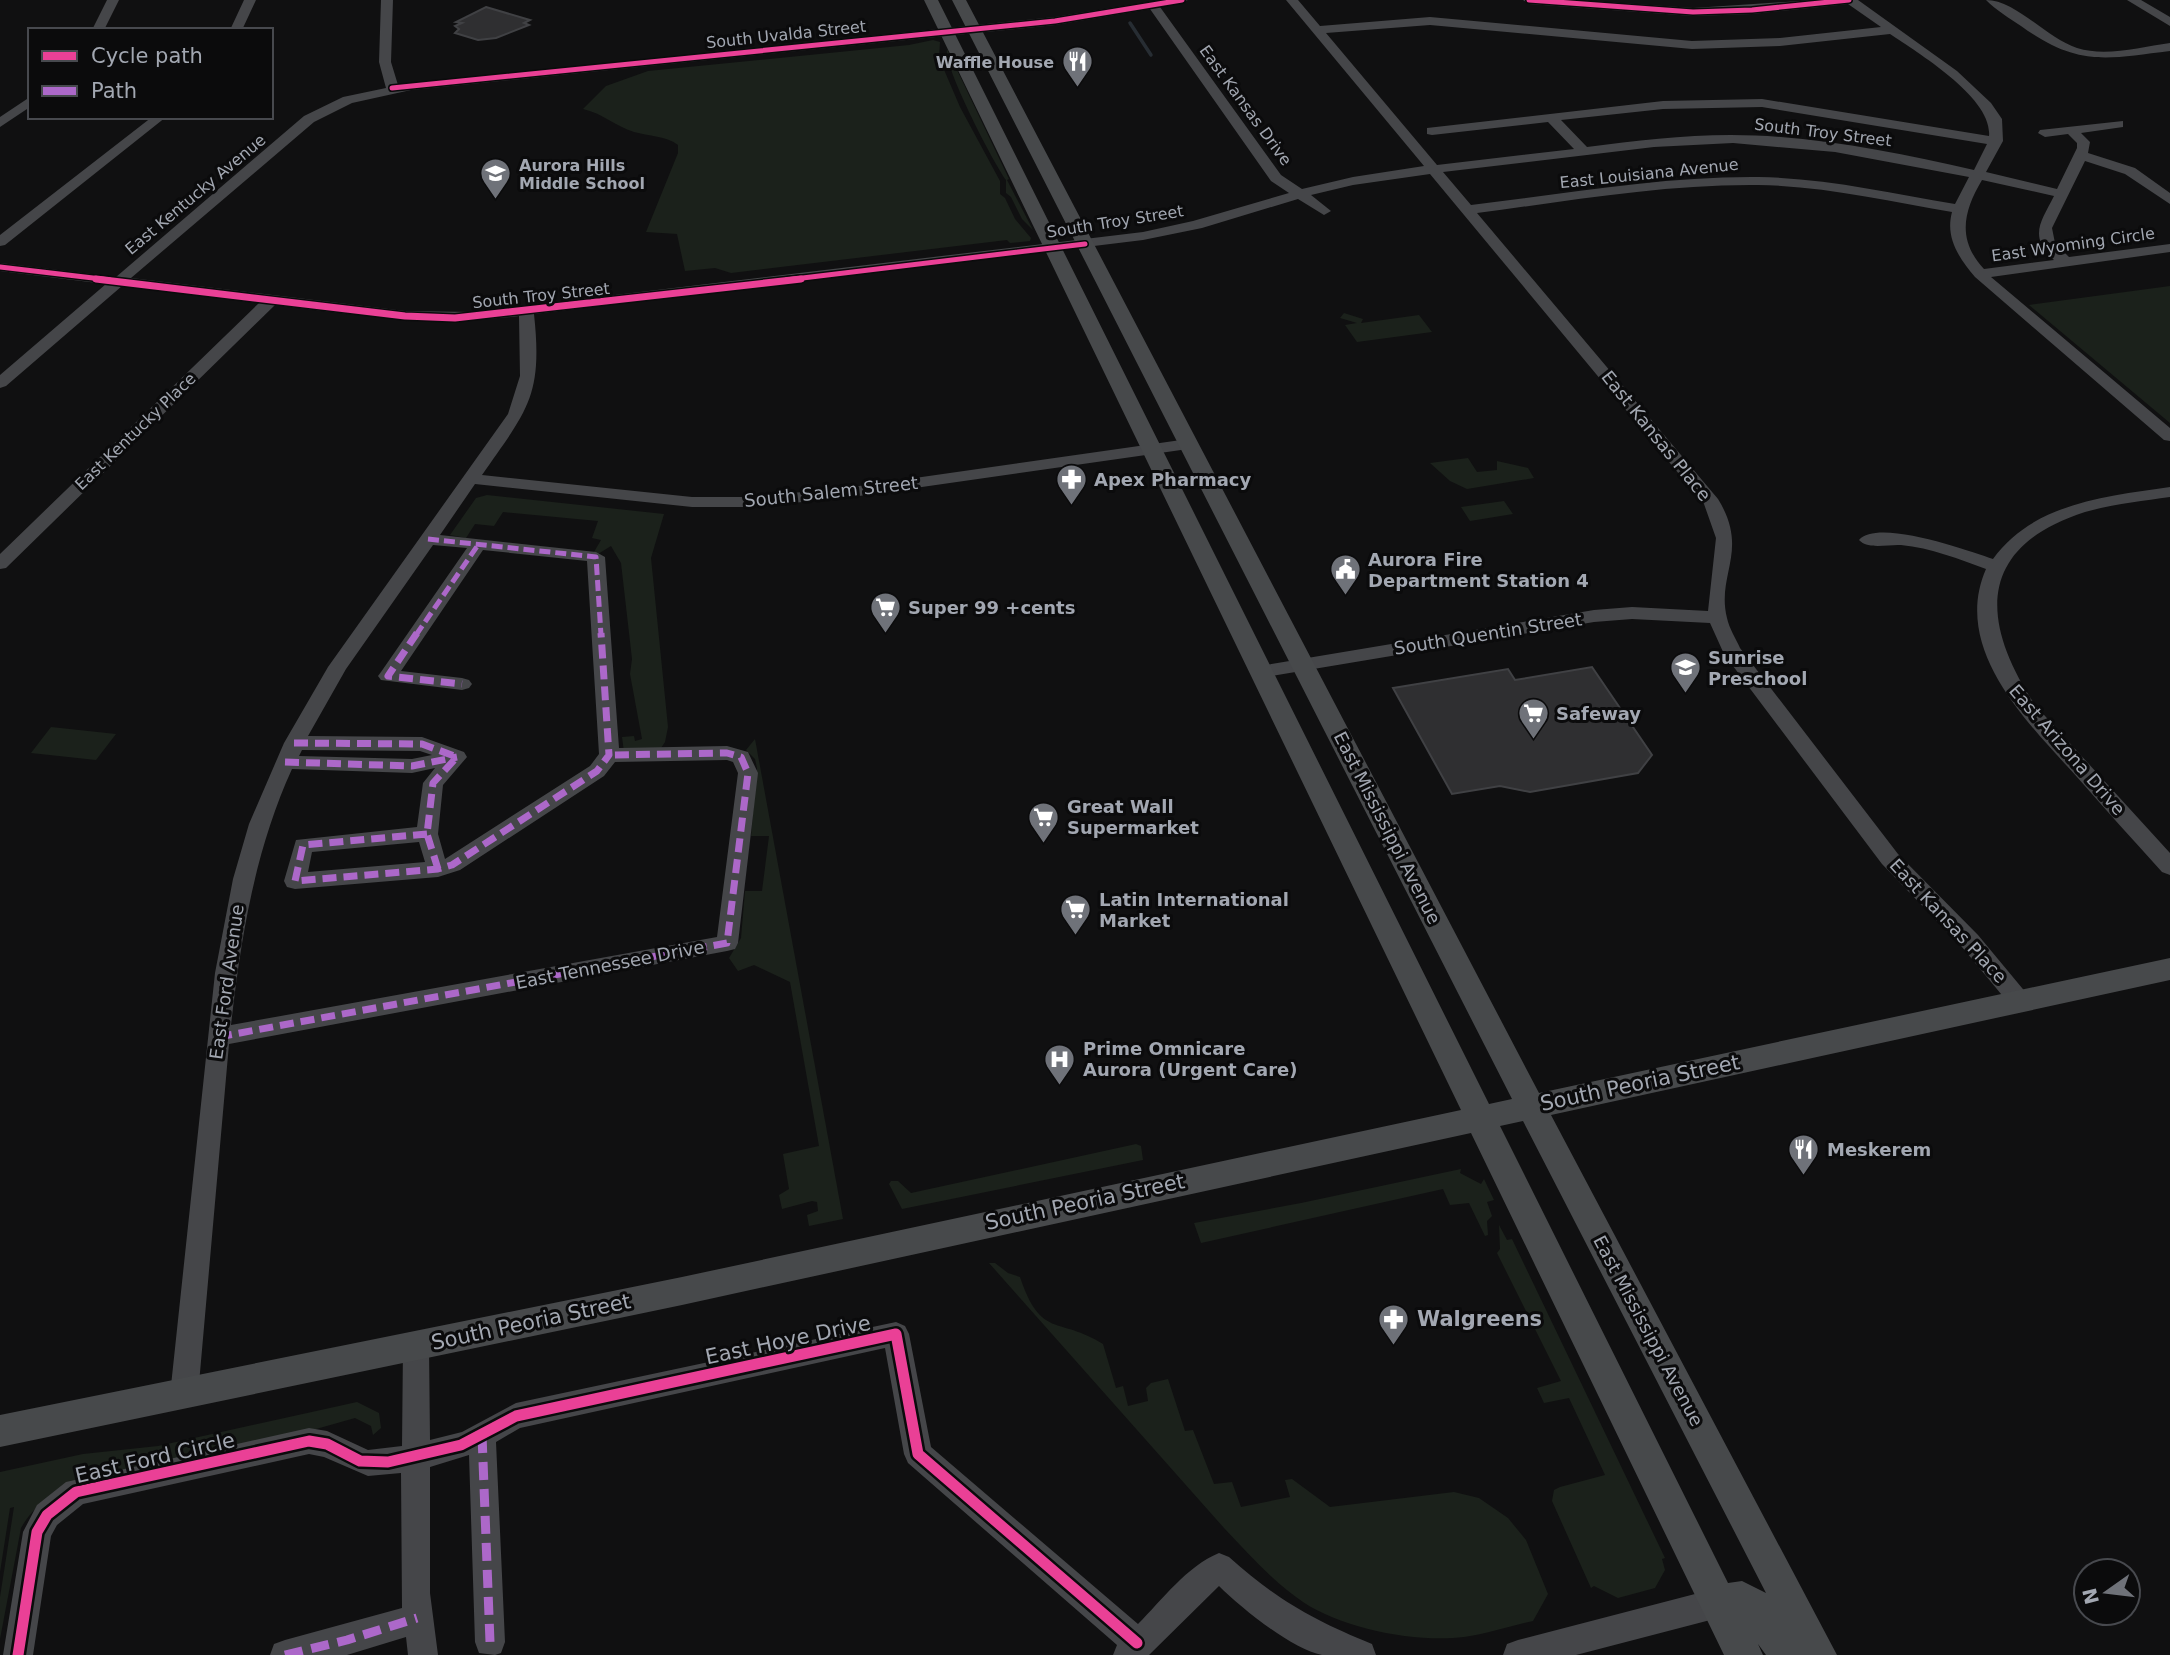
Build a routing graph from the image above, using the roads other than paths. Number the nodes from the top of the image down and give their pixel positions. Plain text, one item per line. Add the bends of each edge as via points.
1 (113, 0) edge
2 (250, 0) edge
3 (387, 0) edge
4 (931, 0) edge
5 (959, 0) edge
6 (1182, 0) edge
7 (1292, 0) edge
8 (1529, 0) edge
9 (1849, 0) edge
10 (1993, 0) edge
11 (2133, 0) edge
12 (1595, 3) edge
13 (1153, 5) junction
14 (2170, 22) edge
15 (99, 28) edge
16 (237, 28) edge
17 (974, 30) junction
18 (1317, 30) junction
19 (1891, 30) junction
20 (946, 32) junction
21 (2170, 47) edge
22 (392, 88) junction
23 (28, 102) edge
24 (1552, 118) junction
25 (157, 119) edge
26 (0, 123) edge
27 (2118, 124) dead end
28 (2071, 130) junction
29 (1432, 131) dead end
30 (2046, 133) dead end
31 (1996, 141) junction
32 (1584, 152) junction
33 (2081, 155) junction
34 (1434, 170) junction
35 (1978, 174) junction
36 (2062, 194) junction
37 (1298, 195) junction
38 (2170, 200) edge
39 (1958, 209) junction
40 (1468, 210) junction
41 (1324, 211) dead end
42 (0, 242) edge
43 (1085, 244) junction
44 (1052, 248) junction
45 (2170, 248) edge
46 (2066, 262) junction
47 (0, 267) edge
48 (1980, 274) junction
49 (119, 282) junction
50 (271, 300) junction
51 (526, 312) junction
52 (0, 383) edge
53 (2170, 436) edge
54 (1188, 444) junction
55 (1151, 450) junction
56 (472, 479) junction
57 (2170, 492) edge
58 (428, 540) junction
59 (1868, 540) dead end
60 (478, 545) junction
61 (0, 564) edge
62 (1997, 566) junction
63 (1717, 617) junction
64 (1303, 665) junction
65 (1260, 672) junction
66 (462, 684) dead end
67 (290, 753) junction
68 (609, 755) junction
69 (427, 834) junction
70 (2170, 867) edge
71 (439, 869) junction
72 (2170, 969) edge
73 (2020, 1000) junction
74 (218, 1037) junction
75 (1531, 1107) junction
76 (1479, 1118) junction
77 (416, 1346) junction
78 (184, 1395) junction
79 (0, 1431) edge
80 (482, 1435) junction
81 (415, 1455) junction
82 (1718, 1603) junction
83 (417, 1618) junction
84 (490, 1642) dead end
85 (1133, 1649) edge
86 (18, 1655) edge
87 (285, 1655) edge
88 (423, 1655) edge
89 (1361, 1655) edge
90 (1518, 1655) edge
91 (1744, 1655) edge
92 (1788, 1655) edge
93 (1818, 1655) edge

1 - 15 street
2 - 16 street
3 - 22 street via 385,62
4 - 20 main road
5 - 17 main road, East Mississippi Avenue
6 - 13 street, South Uvalda Street
7 - 18 street, East Kansas Place
8 - 12 street
9 - 12 street via 1710,12
9 - 19 street
10 - 21 street via 2070,50 2098,55
11 - 14 street
13 - 17 street, South Uvalda Street
13 - 37 street, East Kansas Drive via 1276,178
17 - 20 street, South Uvalda Street
17 - 43 main road, East Mississippi Avenue
18 - 19 street via 1422,21 1708,45
18 - 34 street, East Kansas Place
19 - 31 street via 1983,100 1995,118
20 - 22 street, South Uvalda Street
20 - 44 main road
22 - 49 street, East Kentucky Avenue via 348,100 309,119
23 - 26 street
24 - 29 street
24 - 31 street via 1670,104 1762,103
24 - 32 street
25 - 42 street
27 - 28 street
28 - 30 street
28 - 33 street via 2083,142
31 - 35 street
32 - 34 street, South Troy Street
32 - 35 street, South Troy Street via 1702,139 1758,140 1816,145
33 - 36 street
33 - 38 street via 2130,172
34 - 37 street, South Troy Street
34 - 40 street, East Kansas Place
35 - 36 street, South Troy Street
35 - 39 street
36 - 46 street via 2044,235 2054,253
37 - 41 street, East Kansas Drive
37 - 43 street, South Troy Street via 1195,226
39 - 40 street, East Louisiana Avenue via 1828,187 1759,181 1699,183
39 - 48 street via 1957,237
40 - 63 street, East Kansas Place via 1712,503 1725,538
43 - 44 street, South Troy Street
43 - 54 main road, East Mississippi Avenue
44 - 51 street, South Troy Street
44 - 55 main road
45 - 46 street, East Wyoming Circle
46 - 48 street, East Wyoming Circle
47 - 49 street, South Troy Street
48 - 53 street
49 - 50 street, South Troy Street
49 - 52 street, East Kentucky Avenue
50 - 51 street, South Troy Street via 424,317
50 - 61 street, East Kentucky Place
51 - 56 street, East Ford Avenue via 529,382 513,420
54 - 55 street, South Salem Street
54 - 64 main road, East Mississippi Avenue
55 - 56 street, South Salem Street via 755,502 692,502
55 - 65 main road
56 - 58 street, East Ford Avenue
57 - 62 street, East Arizona Drive via 2094,505 2052,520 2018,541
58 - 60 street
58 - 67 street, East Ford Avenue via 338,667
59 - 62 street via 1910,540
60 - 66 street via 388,676
60 - 68 street via 596,557
62 - 70 street, East Arizona Drive via 1985,610 1986,628 2000,668 2028,710
63 - 64 street, South Quentin Street via 1594,616
63 - 73 street, East Kansas Place via 1741,664 1884,852
64 - 65 street, South Quentin Street
64 - 75 main road, East Mississippi Avenue
65 - 76 main road
67 - 69 street via 412,766 457,757 433,783
67 - 74 street, East Ford Avenue via 252,848 237,903
68 - 71 street via 597,771
68 - 74 street, East Tennessee Drive via 727,753 741,757 748,774 727,943
69 - 71 street
69 - 71 street via 303,845 295,881
72 - 73 main road, South Peoria Street
73 - 75 main road, South Peoria Street
74 - 78 street, East Ford Avenue
75 - 76 main road, South Peoria Street
75 - 93 main road, East Mississippi Avenue
76 - 77 main road, South Peoria Street
76 - 82 main road
77 - 78 main road, South Peoria Street
77 - 81 street
78 - 79 main road, South Peoria Street
80 - 81 street, East Hoye Drive
80 - 84 street
80 - 85 street, East Hoye Drive via 516,1416 896,1335 918,1454
81 - 83 street
81 - 86 street, East Ford Circle via 373,1463 357,1460 326,1442 309,1441 76,1492 47,1515 37,1532
82 - 90 street
82 - 91 main road
82 - 92 main road via 1742,1600 1757,1609
83 - 87 street
83 - 88 street
85 - 89 street via 1219,1567 1288,1623

